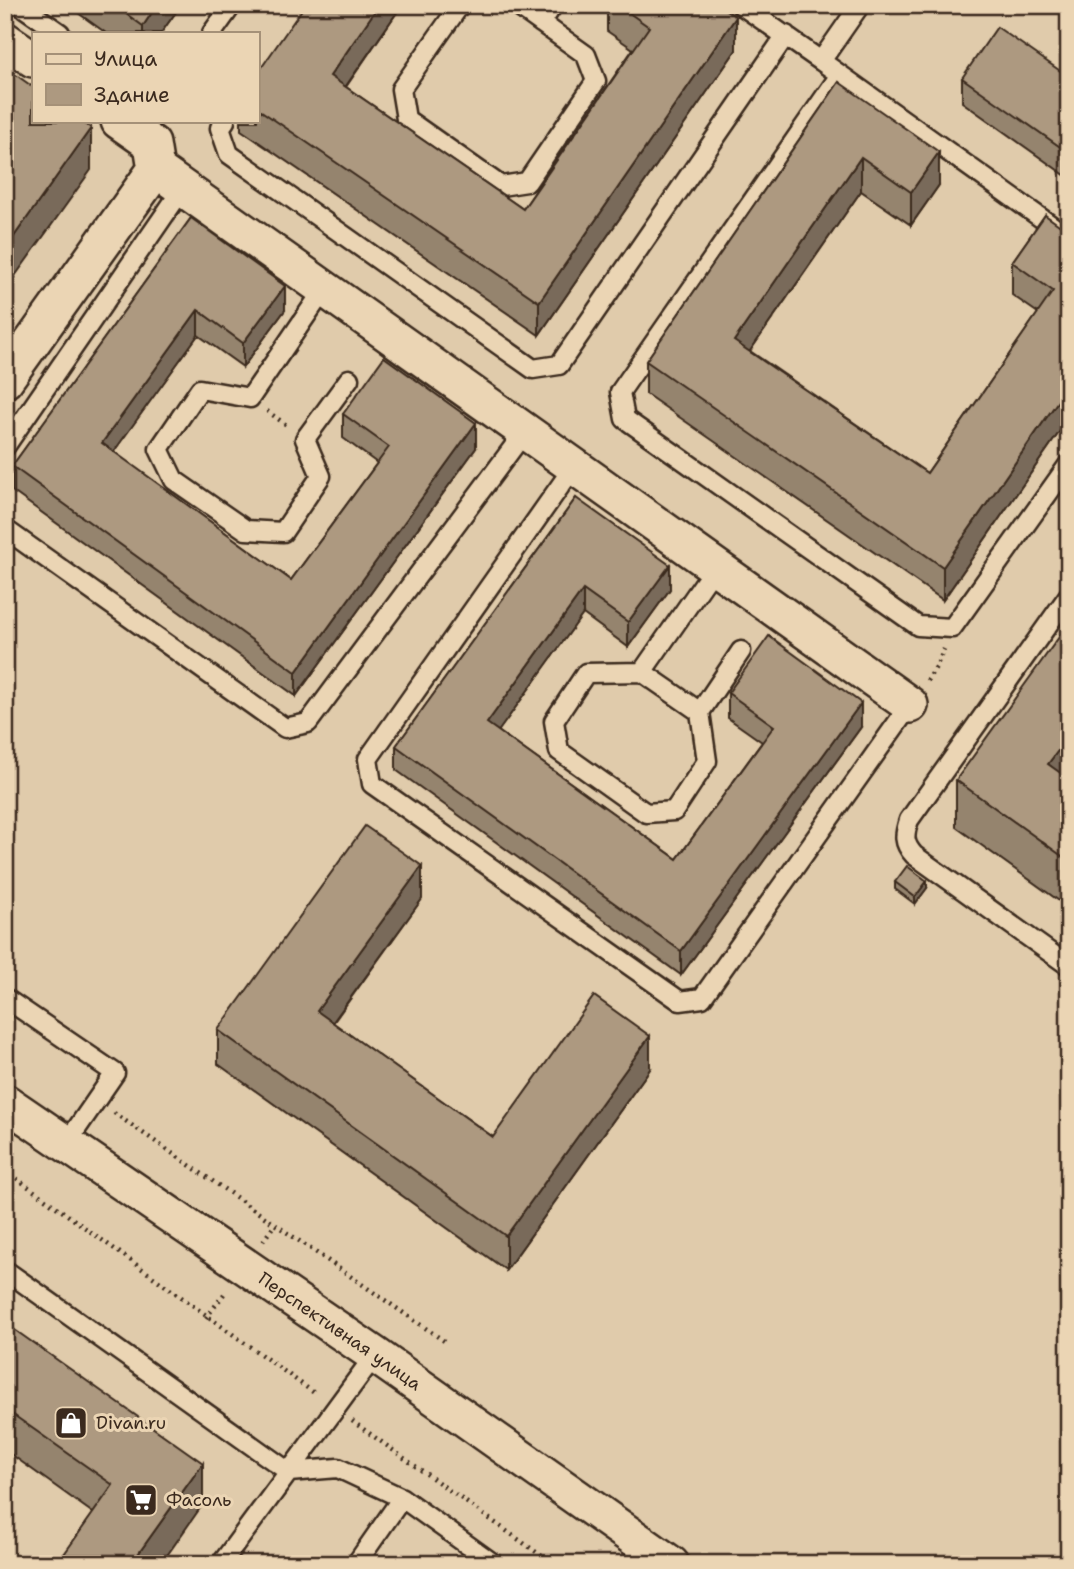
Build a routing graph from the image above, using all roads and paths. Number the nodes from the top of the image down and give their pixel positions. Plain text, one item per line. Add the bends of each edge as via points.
1 (20, 5) edge
2 (232, 5) edge
3 (460, 5) edge
4 (516, 5) edge
5 (553, 5) edge
6 (741, 5) edge
7 (860, 5) edge
8 (541, 23) junction
9 (59, 32) edge
10 (213, 32) edge
11 (786, 35) junction
12 (5, 40) edge
13 (32, 59) edge
14 (821, 61) junction
15 (840, 75) junction
16 (120, 122) edge
17 (224, 122) edge
18 (170, 179) junction
19 (1069, 238) edge
20 (325, 288) junction
21 (349, 379) dead end
22 (5, 380) edge
23 (250, 398) junction
24 (526, 430) junction
25 (305, 439) junction
26 (5, 447) edge
27 (1069, 464) edge
28 (575, 465) junction
29 (5, 529) edge
30 (716, 566) junction
31 (1069, 595) edge
32 (951, 628) junction
33 (1045, 629) junction
34 (1061, 640) edge
35 (741, 651) dead end
36 (642, 673) junction
37 (910, 705) junction
38 (699, 712) junction
39 (1069, 967) edge
40 (5, 998) edge
41 (95, 1100) junction
42 (5, 1102) edge
43 (66, 1144) junction
44 (5, 1170) edge
45 (5, 1270) edge
46 (447, 1343) dead end
47 (374, 1355) junction
48 (335, 1409) junction
49 (289, 1472) junction
50 (402, 1498) junction
51 (220, 1564) edge
52 (356, 1564) edge
53 (494, 1564) edge
54 (553, 1564) edge
55 (671, 1564) edge

1 - 9 lane
2 - 10 lane
3 - 8 lane via 401,89 406,119 501,186 527,181 596,81 586,55
4 - 8 lane
5 - 8 lane
6 - 11 lane
7 - 14 lane
11 - 14 lane
11 - 17 lane via 559,365 533,369 229,154 220,128
12 - 13 street
14 - 15 lane
15 - 19 lane
15 - 32 lane via 620,392 625,419 918,625
16 - 18 street via 152,144
18 - 20 street
18 - 22 street
18 - 26 lane
20 - 23 lane
20 - 24 street
21 - 25 lane
23 - 25 path
23 - 25 lane via 200,389 159,449 174,480 246,530 283,532 321,476
24 - 28 street
24 - 29 lane via 308,723 285,728
27 - 32 lane
28 - 30 street
28 - 37 lane via 368,759 372,784 680,1001 702,998
30 - 36 lane
30 - 37 street
31 - 33 lane
32 - 37 path via 936,667
33 - 34 lane
33 - 39 lane via 904,833 905,845 914,855
35 - 38 lane
36 - 38 lane
36 - 38 lane via 586,673 554,721 559,751 646,813 674,811 707,761
40 - 41 lane via 115,1073
41 - 43 lane
41 - 46 path
42 - 43 street, Перспективная улица
43 - 47 street, Перспективная улица
44 - 48 path
45 - 49 lane
47 - 48 lane
47 - 55 street, Перспективная улица
48 - 49 lane
48 - 54 path
49 - 50 lane via 338,1468
49 - 51 lane
50 - 52 lane
50 - 53 lane

